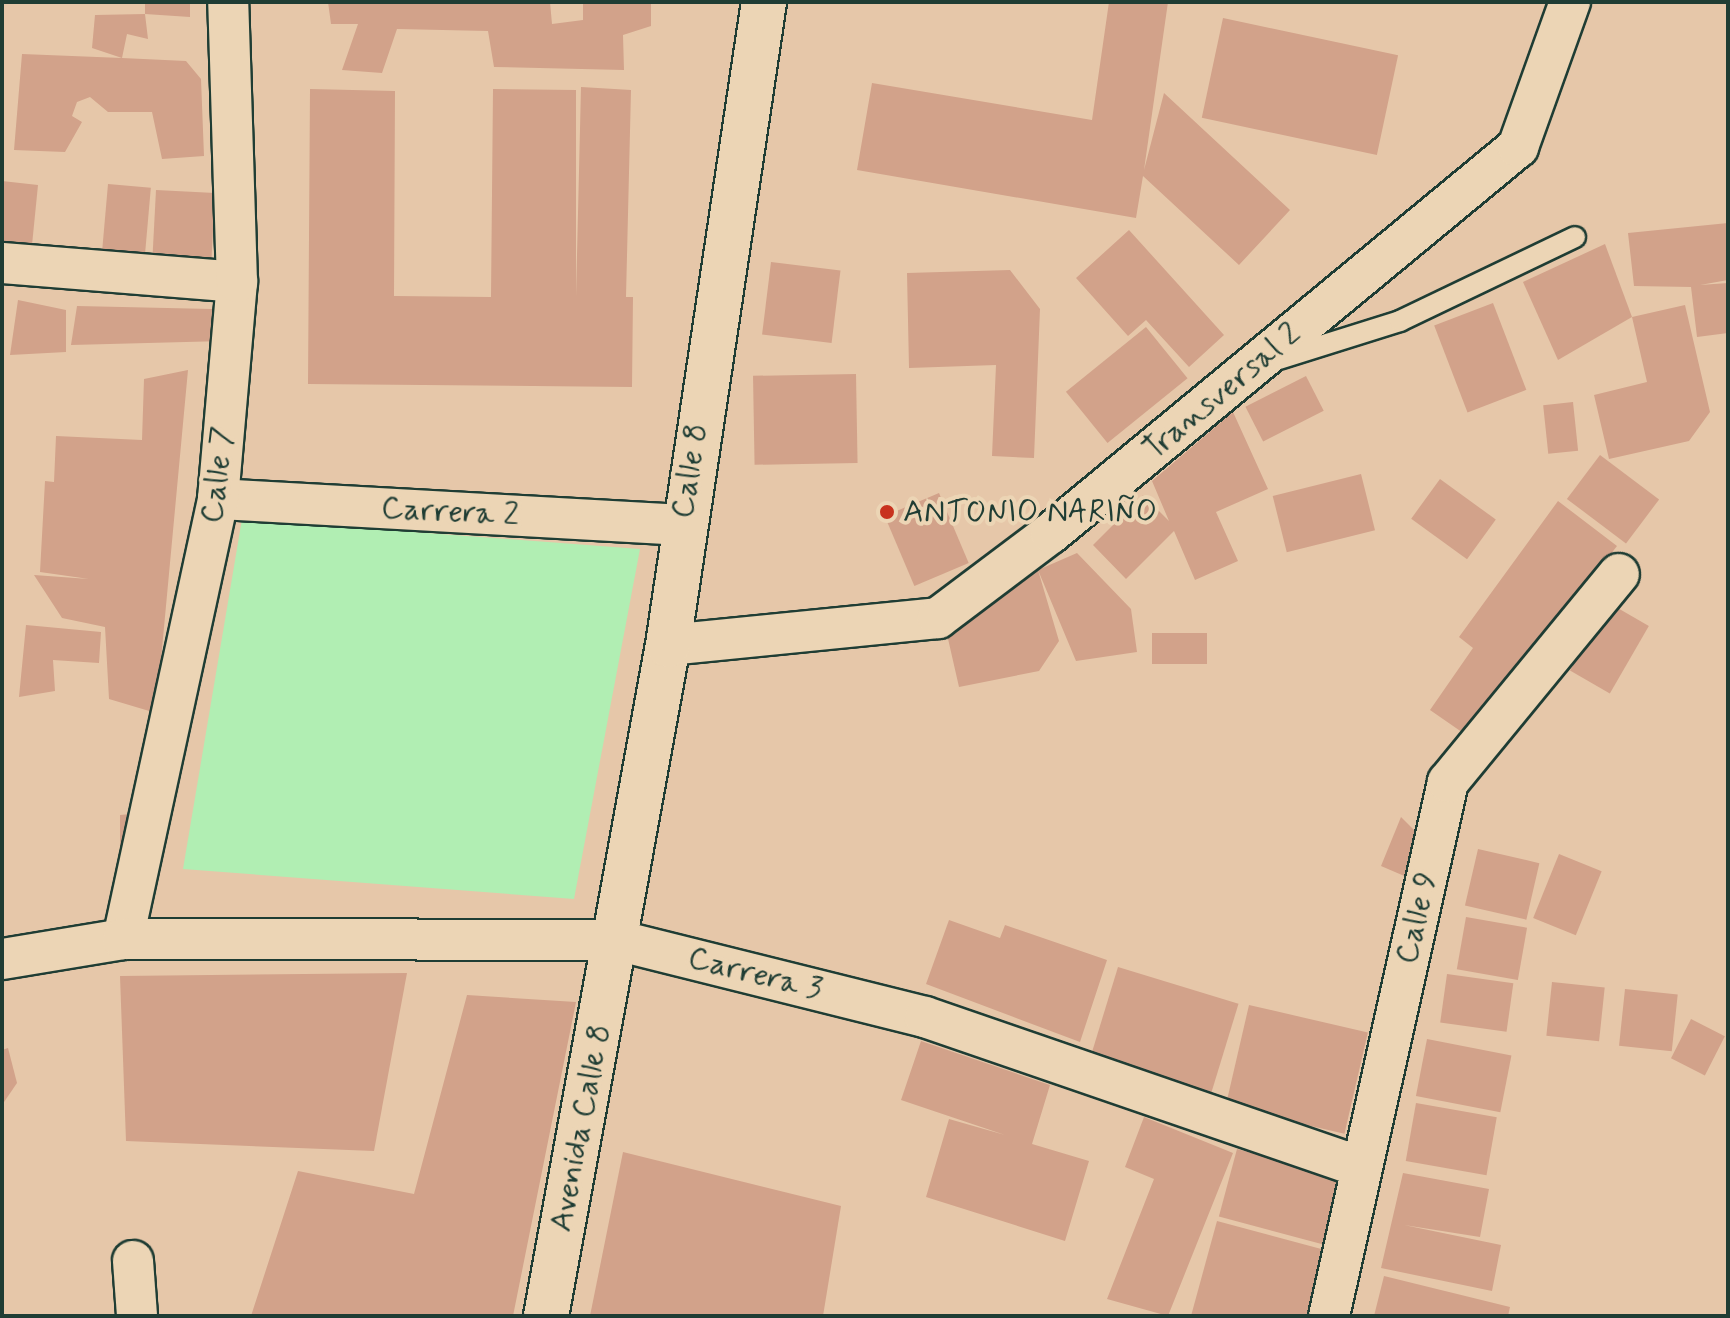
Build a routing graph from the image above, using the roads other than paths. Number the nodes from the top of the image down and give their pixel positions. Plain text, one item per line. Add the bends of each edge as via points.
1 (228, 2) edge
2 (764, 2) edge
3 (1570, 2) edge
4 (1575, 237) dead end
5 (2, 263) edge
6 (237, 282) junction
7 (1252, 367) junction
8 (218, 499) junction
9 (681, 525) junction
10 (1619, 574) dead end
11 (668, 645) junction
12 (123, 939) junction
13 (616, 940) junction
14 (2, 959) edge
15 (1361, 1167) junction
16 (133, 1261) dead end
17 (137, 1316) edge
18 (546, 1316) edge
19 (1329, 1316) edge

1 - 6 street, Calle 7
2 - 9 main road, Calle 8
3 - 7 street, Transversal 2 via 1518,147
4 - 7 lane via 1400,321
5 - 6 street
6 - 8 street, Calle 7
7 - 11 street, Transversal 2 via 938,618
8 - 9 street, Carrera 2
8 - 12 street, Calle 7
9 - 11 main road, Calle 8
10 - 15 street, Calle 9 via 1448,782
11 - 13 main road, Calle 8
12 - 13 street, Carrera 3
12 - 14 street, Carrera 3
13 - 15 street, Carrera 3 via 925,1017
13 - 18 main road, Avenida Calle 8
15 - 19 street, Calle 9
16 - 17 street

